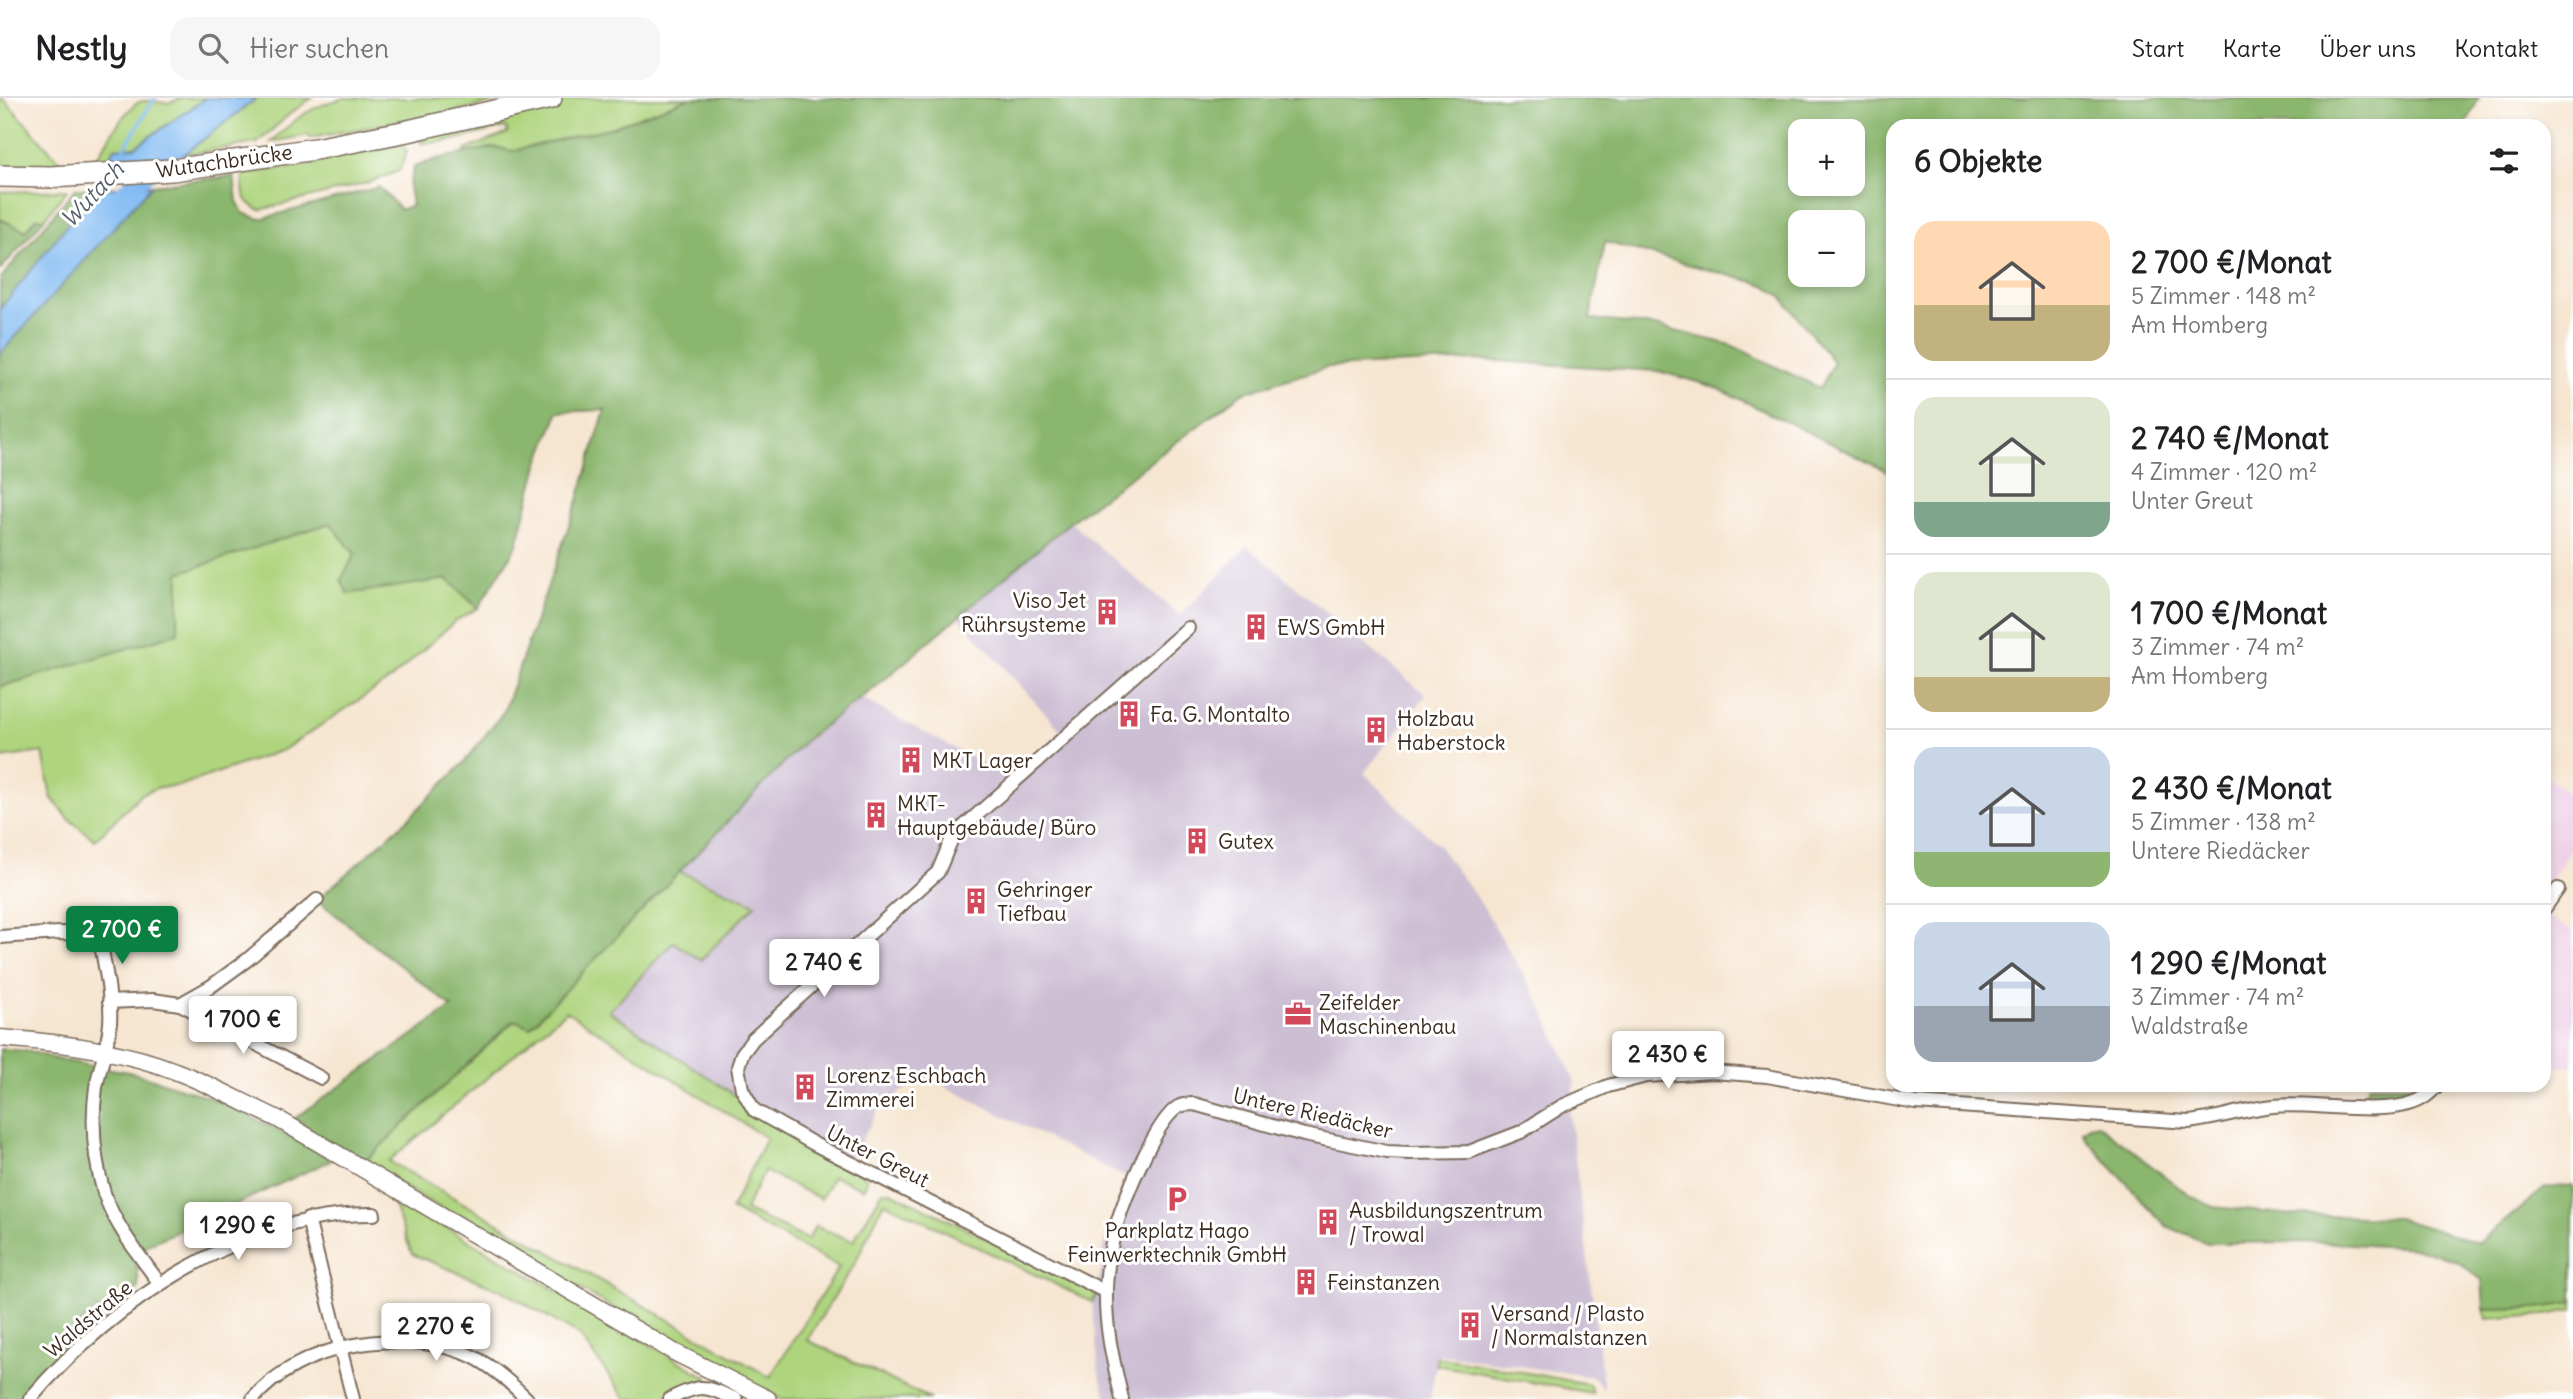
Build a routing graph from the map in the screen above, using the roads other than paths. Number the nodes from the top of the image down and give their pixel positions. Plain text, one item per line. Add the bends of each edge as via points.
1 (551, 98) edge
2 (0, 178) edge
3 (1188, 628) dead end
4 (2558, 889) dead end
5 (2551, 899) edge
6 (317, 900) dead end
7 (0, 937) edge
8 (109, 1003) junction
9 (180, 1004) junction
10 (0, 1038) edge
11 (106, 1052) junction
12 (321, 1078) dead end
13 (2431, 1092) edge
14 (374, 1214) dead end
15 (308, 1219) junction
16 (160, 1284) junction
17 (1106, 1292) junction
18 (340, 1348) junction
19 (30, 1399) edge
20 (253, 1399) edge
21 (353, 1399) edge
22 (527, 1399) edge
23 (670, 1399) edge
24 (736, 1399) edge
25 (768, 1399) edge
26 (1122, 1399) edge

1 - 2 highway, Wutachbrücke via 315,149 173,170
3 - 17 street, Unter Greut via 953,836 938,872 753,1039 738,1067 742,1089 754,1110
4 - 5 street
6 - 9 street via 247,960
7 - 8 street via 99,934
8 - 9 street via 153,1000
8 - 11 street
9 - 12 street
10 - 11 main road
11 - 16 street via 96,1086 95,1153 105,1195 123,1232
11 - 25 main road via 173,1070 278,1119 674,1352
13 - 17 street, Untere Riedäcker via 2392,1108 2296,1104 2189,1122 1916,1102 1767,1076 1712,1072 1646,1076 1608,1086 1562,1106 1521,1132 1469,1152 1410,1153 1304,1135 1180,1105 1164,1121 1138,1171 1116,1228
14 - 15 street, Waldstraße
15 - 16 street, Waldstraße via 251,1238
15 - 18 street
16 - 19 street, Waldstraße via 78,1347
17 - 26 street, Untere Riedäcker via 1111,1350
18 - 20 street via 288,1369
18 - 21 street
18 - 22 street via 405,1342 467,1354 497,1372
23 - 24 street via 706,1386

